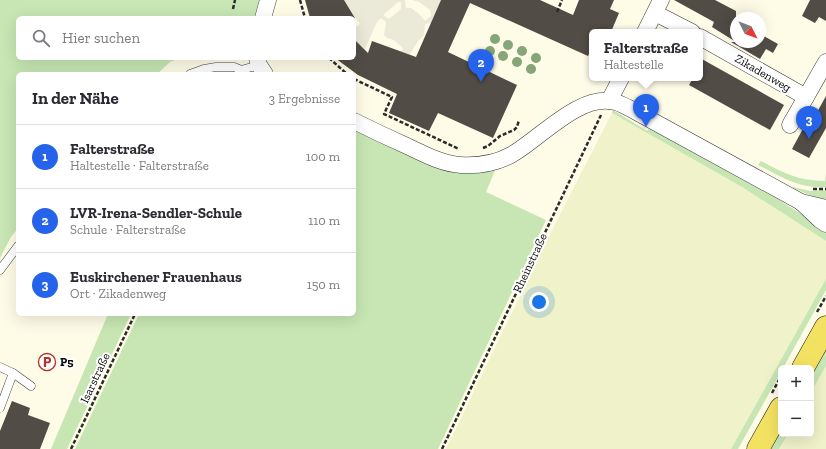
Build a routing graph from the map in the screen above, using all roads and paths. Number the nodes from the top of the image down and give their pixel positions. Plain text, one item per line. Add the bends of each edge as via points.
1 (234, 0) edge
2 (268, 0) edge
3 (300, 0) edge
4 (562, 0) edge
5 (658, 6) edge
6 (233, 9) dead end
7 (557, 12) dead end
8 (263, 16) edge
9 (304, 16) edge
10 (646, 29) edge
11 (688, 29) edge
12 (703, 39) edge
13 (331, 60) edge
14 (826, 62) edge
15 (260, 66) edge
16 (196, 72) edge
17 (345, 72) edge
18 (356, 80) edge
19 (619, 81) edge
20 (806, 97) junction
21 (609, 101) junction
22 (519, 120) dead end
23 (356, 122) edge
24 (790, 125) dead end
25 (477, 149) dead end
26 (465, 150) dead end
27 (801, 202) junction
28 (826, 208) edge
29 (826, 224) edge
30 (16, 249) edge
31 (0, 270) edge
32 (134, 316) edge
33 (826, 327) edge
34 (805, 365) edge
35 (0, 367) edge
36 (13, 373) junction
37 (31, 386) dead end
38 (0, 408) edge
39 (778, 413) edge
40 (71, 449) edge
41 (442, 449) edge
42 (758, 449) edge

1 - 6 path
2 - 8 street
3 - 9 path
4 - 7 path
5 - 10 street
5 - 11 street
12 - 20 street, Zikadenweg
13 - 17 path
14 - 20 street, Zikadenweg
15 - 16 lane via 241,70 234,67 216,67
18 - 26 path via 392,97 384,114
19 - 21 street
20 - 24 street, Zikadenweg
21 - 23 street via 579,108 512,154 481,165 461,165 440,160
21 - 27 street via 629,108
21 - 41 path, Rheinstraße
22 - 25 path via 514,130 500,136 488,146
27 - 28 street
27 - 29 street
30 - 31 lane
32 - 40 path, Isarstraße
33 - 34 main road
35 - 36 lane
36 - 37 lane
36 - 38 lane
39 - 42 main road

